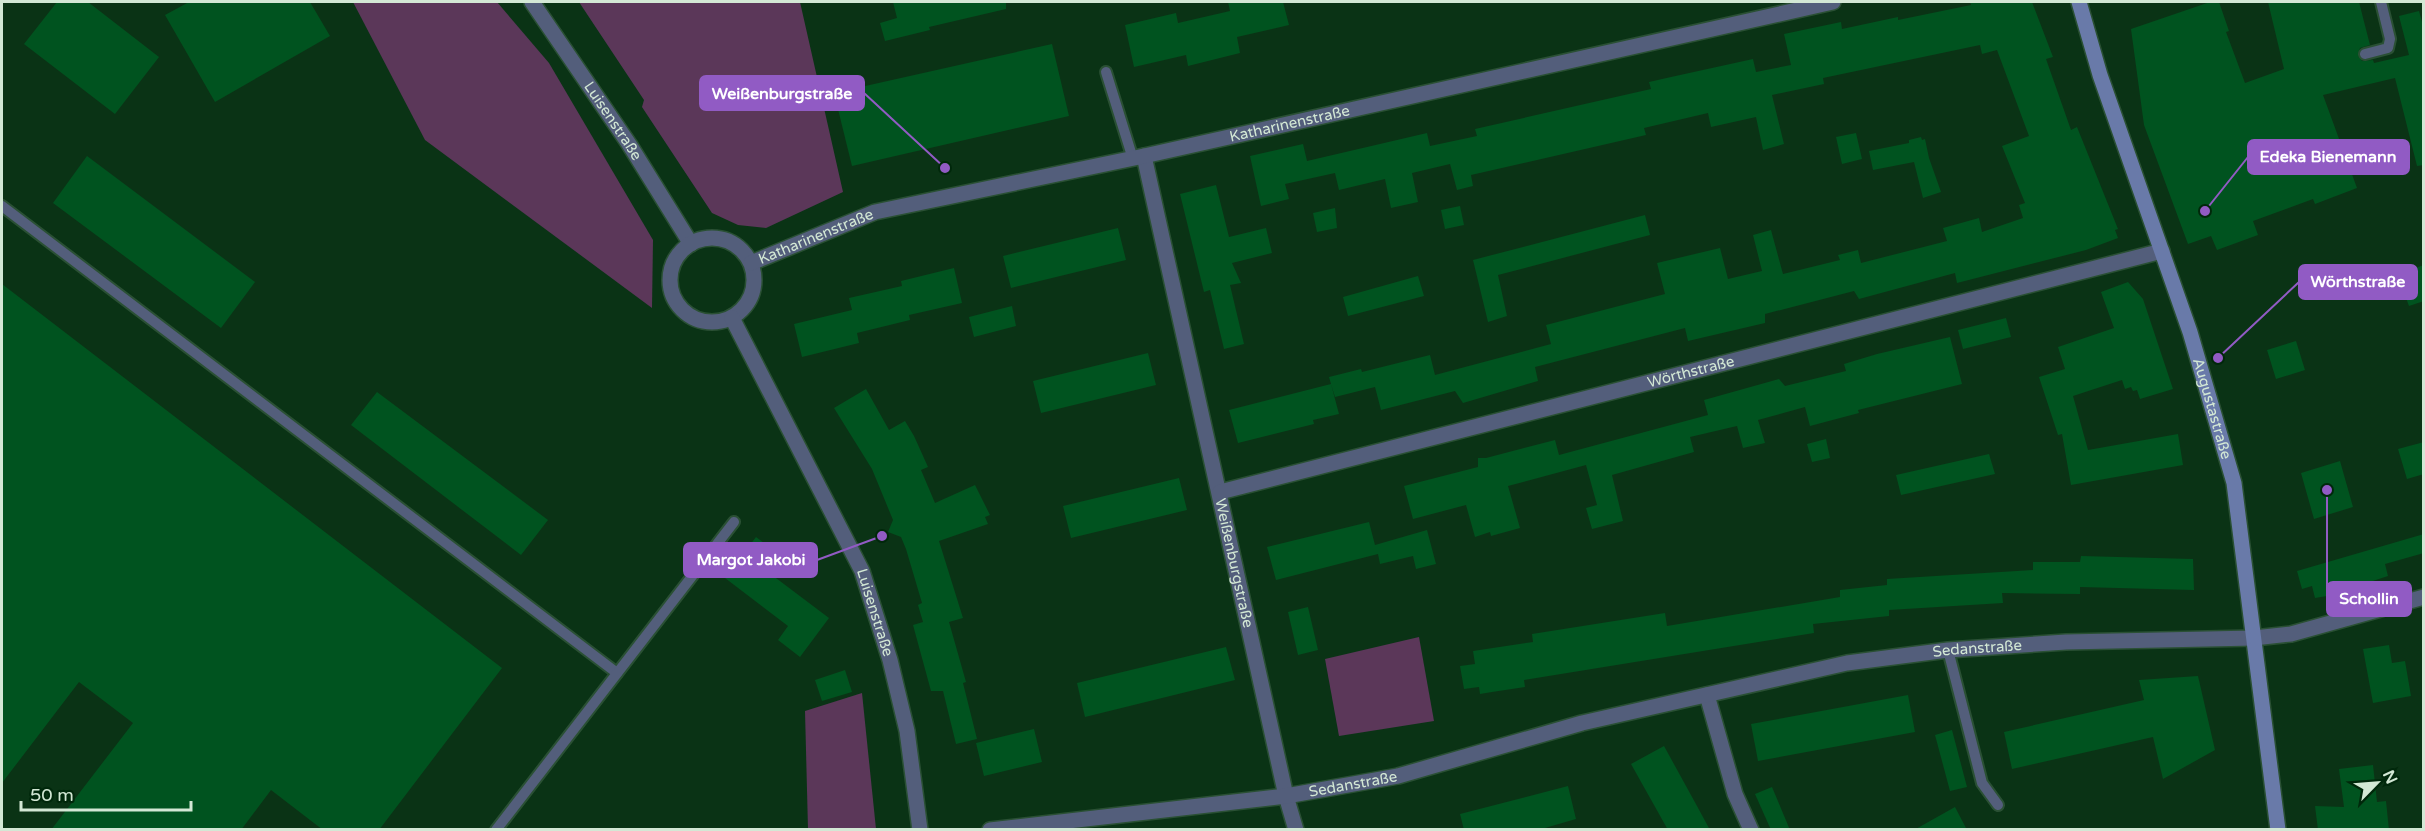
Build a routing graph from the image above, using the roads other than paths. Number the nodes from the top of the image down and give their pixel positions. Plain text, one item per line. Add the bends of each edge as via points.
1 (532, 2) edge
2 (1833, 2) edge
3 (2079, 2) edge
4 (2381, 2) edge
5 (2365, 54) dead end
6 (1106, 72) dead end
7 (1138, 158) junction
8 (2, 206) edge
9 (691, 243) junction
10 (2162, 251) junction
11 (751, 263) junction
12 (732, 318) junction
13 (1220, 492) junction
14 (734, 522) dead end
15 (2424, 597) edge
16 (2254, 638) junction
17 (1948, 650) junction
18 (617, 673) junction
19 (1707, 695) junction
20 (1286, 796) junction
21 (1998, 805) dead end
22 (496, 830) edge
23 (920, 830) edge
24 (990, 830) edge
25 (1296, 830) edge
26 (1751, 830) edge
27 (2278, 830) edge

1 - 9 street, Luisenstraße
2 - 7 street, Katharinenstraße
3 - 10 main road, Augustastraße via 2100,75
4 - 5 lane via 2390,39 2388,48
6 - 7 lane
7 - 11 street, Katharinenstraße via 875,212
7 - 13 street, Weißenburgstraße
8 - 18 lane
9 - 11 street via 718,238 743,251
9 - 12 street via 672,265 669,280 679,307 704,322
10 - 13 street, Wörthstraße
10 - 16 main road, Augustastraße via 2234,483
11 - 12 street via 754,288 750,300
12 - 23 street, Luisenstraße via 862,571 907,731
13 - 20 street, Weißenburgstraße
14 - 18 lane
15 - 16 street, Sedanstraße via 2291,634
16 - 17 street, Sedanstraße via 2066,642
16 - 27 main road, Augustastraße
17 - 19 street, Sedanstraße via 1847,663
17 - 21 lane via 1982,783
18 - 22 lane
19 - 20 street, Sedanstraße via 1582,723 1398,776
19 - 26 street via 1735,794
20 - 24 street, Sedanstraße
20 - 25 street, Weißenburgstraße

